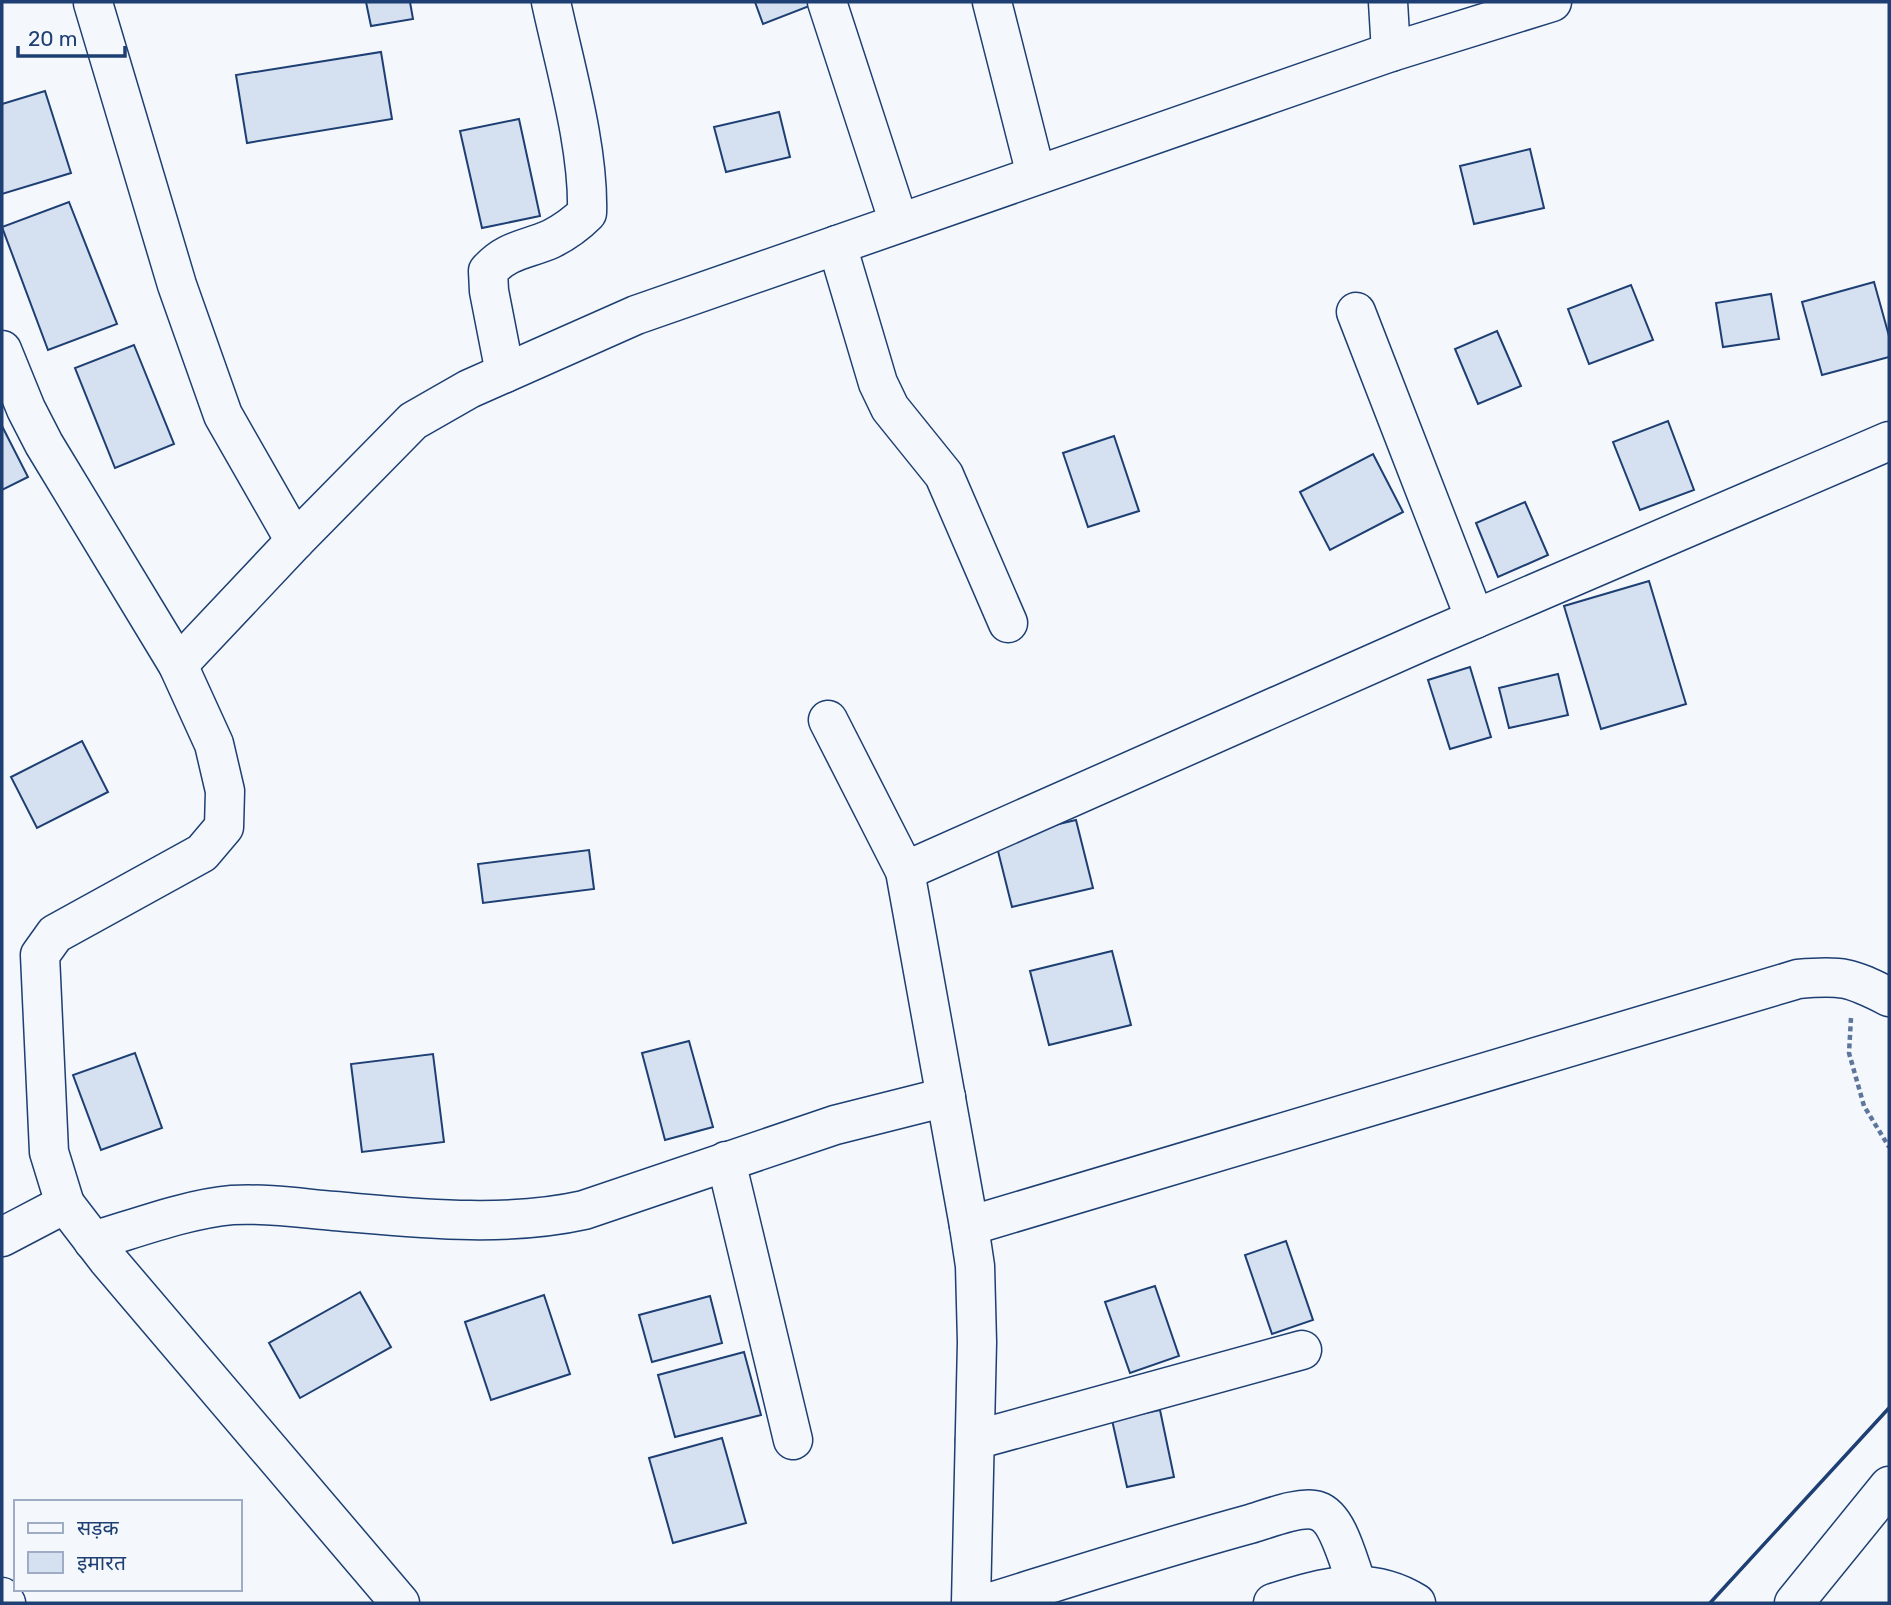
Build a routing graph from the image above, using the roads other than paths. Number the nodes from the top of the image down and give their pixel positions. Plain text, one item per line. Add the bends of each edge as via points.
1 (551, 2) edge
2 (827, 2) edge
3 (992, 2) edge
4 (1388, 2) edge
5 (1552, 2) edge
6 (93, 4) dead end
7 (1391, 52) junction
8 (1036, 175) junction
9 (899, 223) junction
10 (837, 245) junction
11 (1356, 312) dead end
12 (2, 350) edge
13 (505, 373) junction
14 (1889, 441) edge
15 (295, 541) junction
16 (1475, 619) junction
17 (1008, 623) dead end
18 (178, 665) junction
19 (828, 720) dead end
20 (905, 871) junction
21 (1889, 997) edge
22 (946, 1097) junction
23 (726, 1161) junction
24 (65, 1204) junction
25 (969, 1226) junction
26 (2, 1237) edge
27 (93, 1241) junction
28 (1302, 1350) dead end
29 (793, 1440) dead end
30 (975, 1440) junction
31 (1889, 1486) edge
32 (1357, 1584) junction
33 (2, 1597) edge
34 (6, 1603) edge
35 (400, 1603) edge
36 (971, 1603) edge
37 (988, 1603) edge
38 (1273, 1603) edge
39 (1416, 1603) edge
40 (1794, 1603) edge

1 - 13 street via 583,152 587,213 551,239 501,257 488,271
2 - 9 street
3 - 8 street
4 - 7 street
5 - 7 street
6 - 15 street via 177,285 223,415
7 - 8 street
8 - 9 street
9 - 10 street
10 - 13 street via 636,315
10 - 17 street via 878,383 890,408 944,475
11 - 16 street
12 - 18 street via 44,444
13 - 15 street via 413,421
14 - 16 street
15 - 18 street
16 - 20 street
18 - 24 street via 214,744 225,791 224,827 202,853 55,934 40,955 49,1152
19 - 20 street
20 - 22 street
21 - 25 street via 1853,979 1798,979
22 - 23 street via 835,1125
22 - 25 street
23 - 27 street via 556,1216 506,1220 234,1205
23 - 29 street
24 - 26 street
24 - 27 street
25 - 30 street via 975,1266
27 - 35 street
28 - 30 street
30 - 36 street
31 - 40 street
32 - 37 street via 1329,1517 1316,1510 1295,1511
32 - 38 street
32 - 39 street
33 - 34 street

